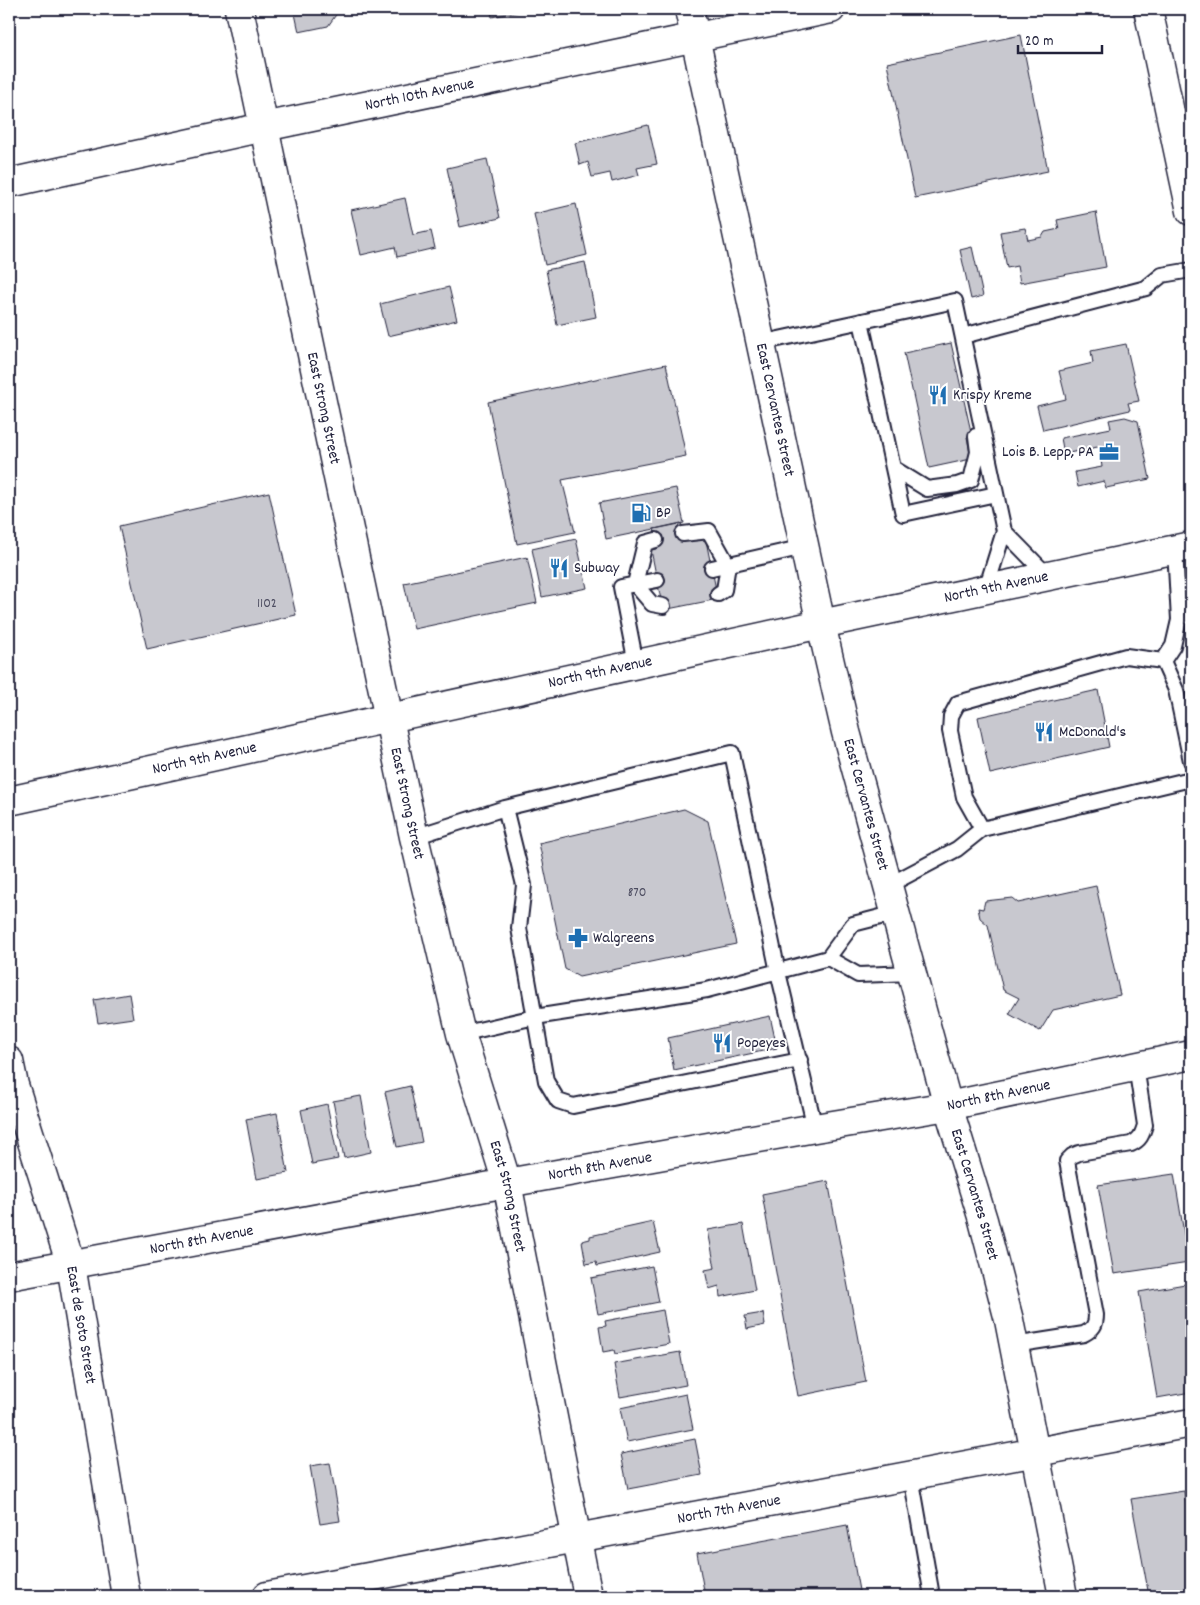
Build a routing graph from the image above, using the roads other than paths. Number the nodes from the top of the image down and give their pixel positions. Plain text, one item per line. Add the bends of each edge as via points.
1 (239, 9) edge
2 (689, 9) edge
3 (831, 9) edge
4 (1148, 9) edge
5 (695, 38) junction
6 (264, 127) junction
7 (9, 183) edge
8 (1191, 211) edge
9 (1191, 270) edge
10 (861, 321) junction
11 (963, 336) junction
12 (760, 343) junction
13 (974, 386) junction
14 (893, 468) junction
15 (996, 494) junction
16 (1004, 531) junction
17 (683, 534) dead end
18 (656, 540) dead end
19 (804, 547) junction
20 (1183, 548) edge
21 (728, 565) junction
22 (712, 568) dead end
23 (1048, 576) junction
24 (657, 580) dead end
25 (635, 584) junction
26 (986, 590) junction
27 (718, 594) dead end
28 (663, 606) dead end
29 (820, 624) junction
30 (1163, 661) junction
31 (636, 664) junction
32 (389, 717) junction
33 (1191, 761) edge
34 (1191, 779) edge
35 (9, 800) edge
36 (505, 808) junction
37 (982, 829) junction
38 (414, 837) junction
39 (889, 886) junction
40 (896, 913) junction
41 (828, 958) junction
42 (778, 972) junction
43 (913, 973) junction
44 (535, 1017) junction
45 (461, 1034) junction
46 (1191, 1055) edge
47 (9, 1060) edge
48 (800, 1060) junction
49 (1136, 1066) junction
50 (948, 1106) junction
51 (816, 1128) junction
52 (507, 1183) junction
53 (71, 1264) junction
54 (9, 1276) edge
55 (1014, 1345) junction
56 (1191, 1423) edge
57 (1036, 1452) junction
58 (911, 1476) junction
59 (577, 1539) junction
60 (126, 1596) edge
61 (267, 1596) edge
62 (588, 1596) edge
63 (932, 1596) edge
64 (1063, 1596) edge

1 - 6 street, East Strong Street
2 - 5 street, East Cervantes Street
3 - 5 street, North 10th Avenue
4 - 8 street
5 - 6 street, North 10th Avenue
5 - 12 street, East Cervantes Street
6 - 7 street, North 10th Avenue
6 - 32 street, East Strong Street
9 - 11 lane via 1162,275 1146,288
10 - 11 lane via 955,300
10 - 12 lane
10 - 14 lane
11 - 13 lane
12 - 19 street, East Cervantes Street
13 - 14 lane via 970,400 978,452 970,480 957,486 927,489
13 - 15 lane
14 - 15 lane via 903,514
15 - 16 lane
16 - 23 lane
16 - 26 lane
17 - 21 lane via 708,532
18 - 25 lane via 645,543
19 - 21 lane
19 - 29 street, East Cervantes Street
20 - 23 street, North 9th Avenue
20 - 30 lane via 1179,620 1173,646
21 - 22 lane
21 - 27 lane via 724,590
23 - 26 street, North 9th Avenue
24 - 25 lane
25 - 28 lane via 652,604
25 - 31 lane via 621,587
26 - 29 street, North 9th Avenue
29 - 31 street, North 9th Avenue
29 - 39 street, East Cervantes Street
30 - 33 lane via 1176,690
30 - 37 lane via 1126,656 958,703 951,716 950,731 964,797
31 - 32 street, North 9th Avenue
32 - 35 street, North 9th Avenue
32 - 38 street, East Strong Street
34 - 37 lane
36 - 38 lane
36 - 42 lane via 732,753
36 - 44 lane via 524,885 519,928
37 - 39 lane via 957,849
38 - 45 street, East Strong Street
39 - 40 street, East Cervantes Street
40 - 41 lane via 853,924
40 - 43 street, East Cervantes Street
41 - 42 lane
41 - 43 lane via 858,975
42 - 44 lane via 707,990
42 - 48 lane
43 - 50 street, East Cervantes Street
44 - 45 lane
44 - 48 lane via 546,1081 558,1101 573,1106
45 - 52 street, East Strong Street
46 - 49 street, North 8th Avenue
47 - 53 street, East de Soto Street
48 - 51 lane
49 - 50 street, North 8th Avenue
49 - 55 lane via 1145,1125 1138,1141 1079,1153 1067,1162 1096,1323 1084,1334
50 - 51 street, North 8th Avenue
50 - 55 street, East Cervantes Street via 983,1220
51 - 52 street, North 8th Avenue
52 - 53 street, North 8th Avenue
52 - 59 street, East Strong Street
53 - 54 street, North 8th Avenue
53 - 60 street, East de Soto Street
55 - 57 street, East Cervantes Street
56 - 57 street, North 7th Avenue
57 - 58 street, North 7th Avenue
57 - 64 street, East Cervantes Street
58 - 59 street, North 7th Avenue
58 - 63 lane
59 - 61 street, North 7th Avenue
59 - 62 street, East Strong Street

